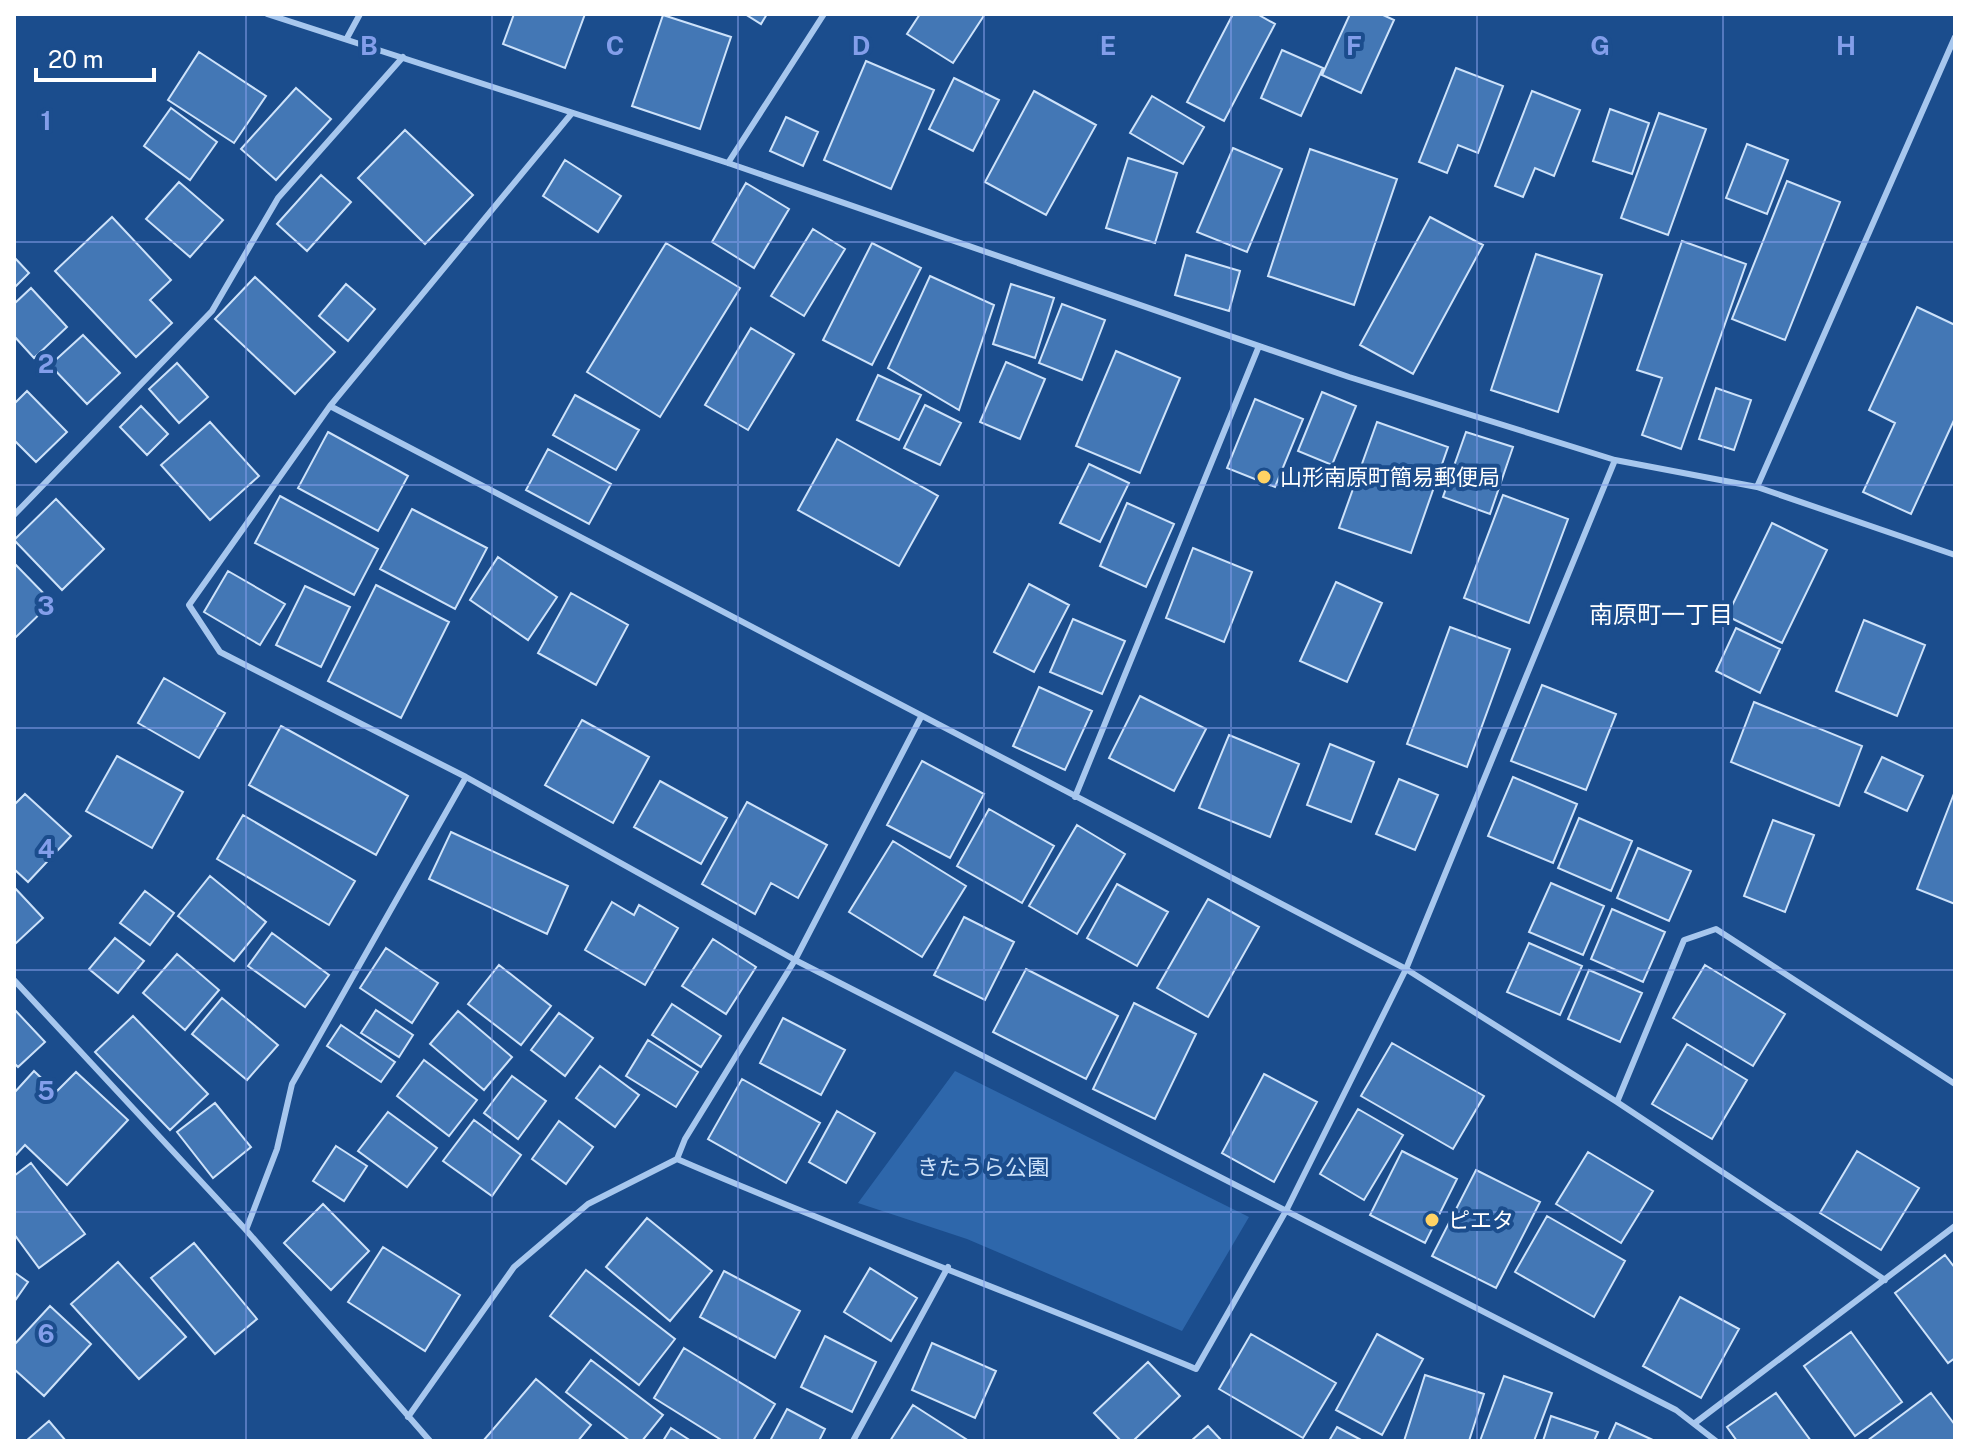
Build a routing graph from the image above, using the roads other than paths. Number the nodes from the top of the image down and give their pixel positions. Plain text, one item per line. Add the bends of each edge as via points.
1 (267, 14) edge
2 (360, 14) edge
3 (824, 14) edge
4 (1955, 37) edge
5 (347, 38) junction
6 (403, 57) junction
7 (572, 113) junction
8 (728, 163) junction
9 (1259, 346) junction
10 (330, 406) junction
11 (1615, 460) junction
12 (1757, 487) junction
13 (14, 515) edge
14 (1955, 555) edge
15 (921, 717) junction
16 (466, 777) junction
17 (1075, 797) junction
18 (795, 960) junction
19 (1406, 969) junction
20 (14, 980) edge
21 (1955, 1084) edge
22 (1617, 1102) junction
23 (677, 1159) junction
24 (1287, 1209) junction
25 (1955, 1226) edge
26 (246, 1230) junction
27 (948, 1267) junction
28 (1885, 1280) junction
29 (408, 1417) junction
30 (1695, 1423) junction
31 (430, 1441) edge
32 (853, 1441) edge
33 (1716, 1441) edge

1 - 5 lane
2 - 5 lane
3 - 8 lane
4 - 12 lane
5 - 6 lane
6 - 7 lane
6 - 13 lane via 278,198 212,311
7 - 8 lane
7 - 10 lane
8 - 9 lane
9 - 11 lane
9 - 17 lane
10 - 15 lane
10 - 16 lane via 189,605 220,652
11 - 12 lane
11 - 19 lane
12 - 14 lane
15 - 17 lane
15 - 18 lane
16 - 18 lane
16 - 26 lane via 292,1084 277,1149
17 - 19 lane
18 - 23 lane
18 - 24 lane
19 - 22 lane
19 - 24 lane
20 - 26 lane
21 - 22 lane via 1716,929 1684,940
22 - 28 lane
23 - 27 lane
23 - 29 lane via 588,1204 514,1267
24 - 27 lane via 1196,1369
24 - 30 lane
25 - 28 lane
26 - 29 lane
27 - 32 lane
28 - 30 lane
29 - 31 lane
30 - 33 lane

